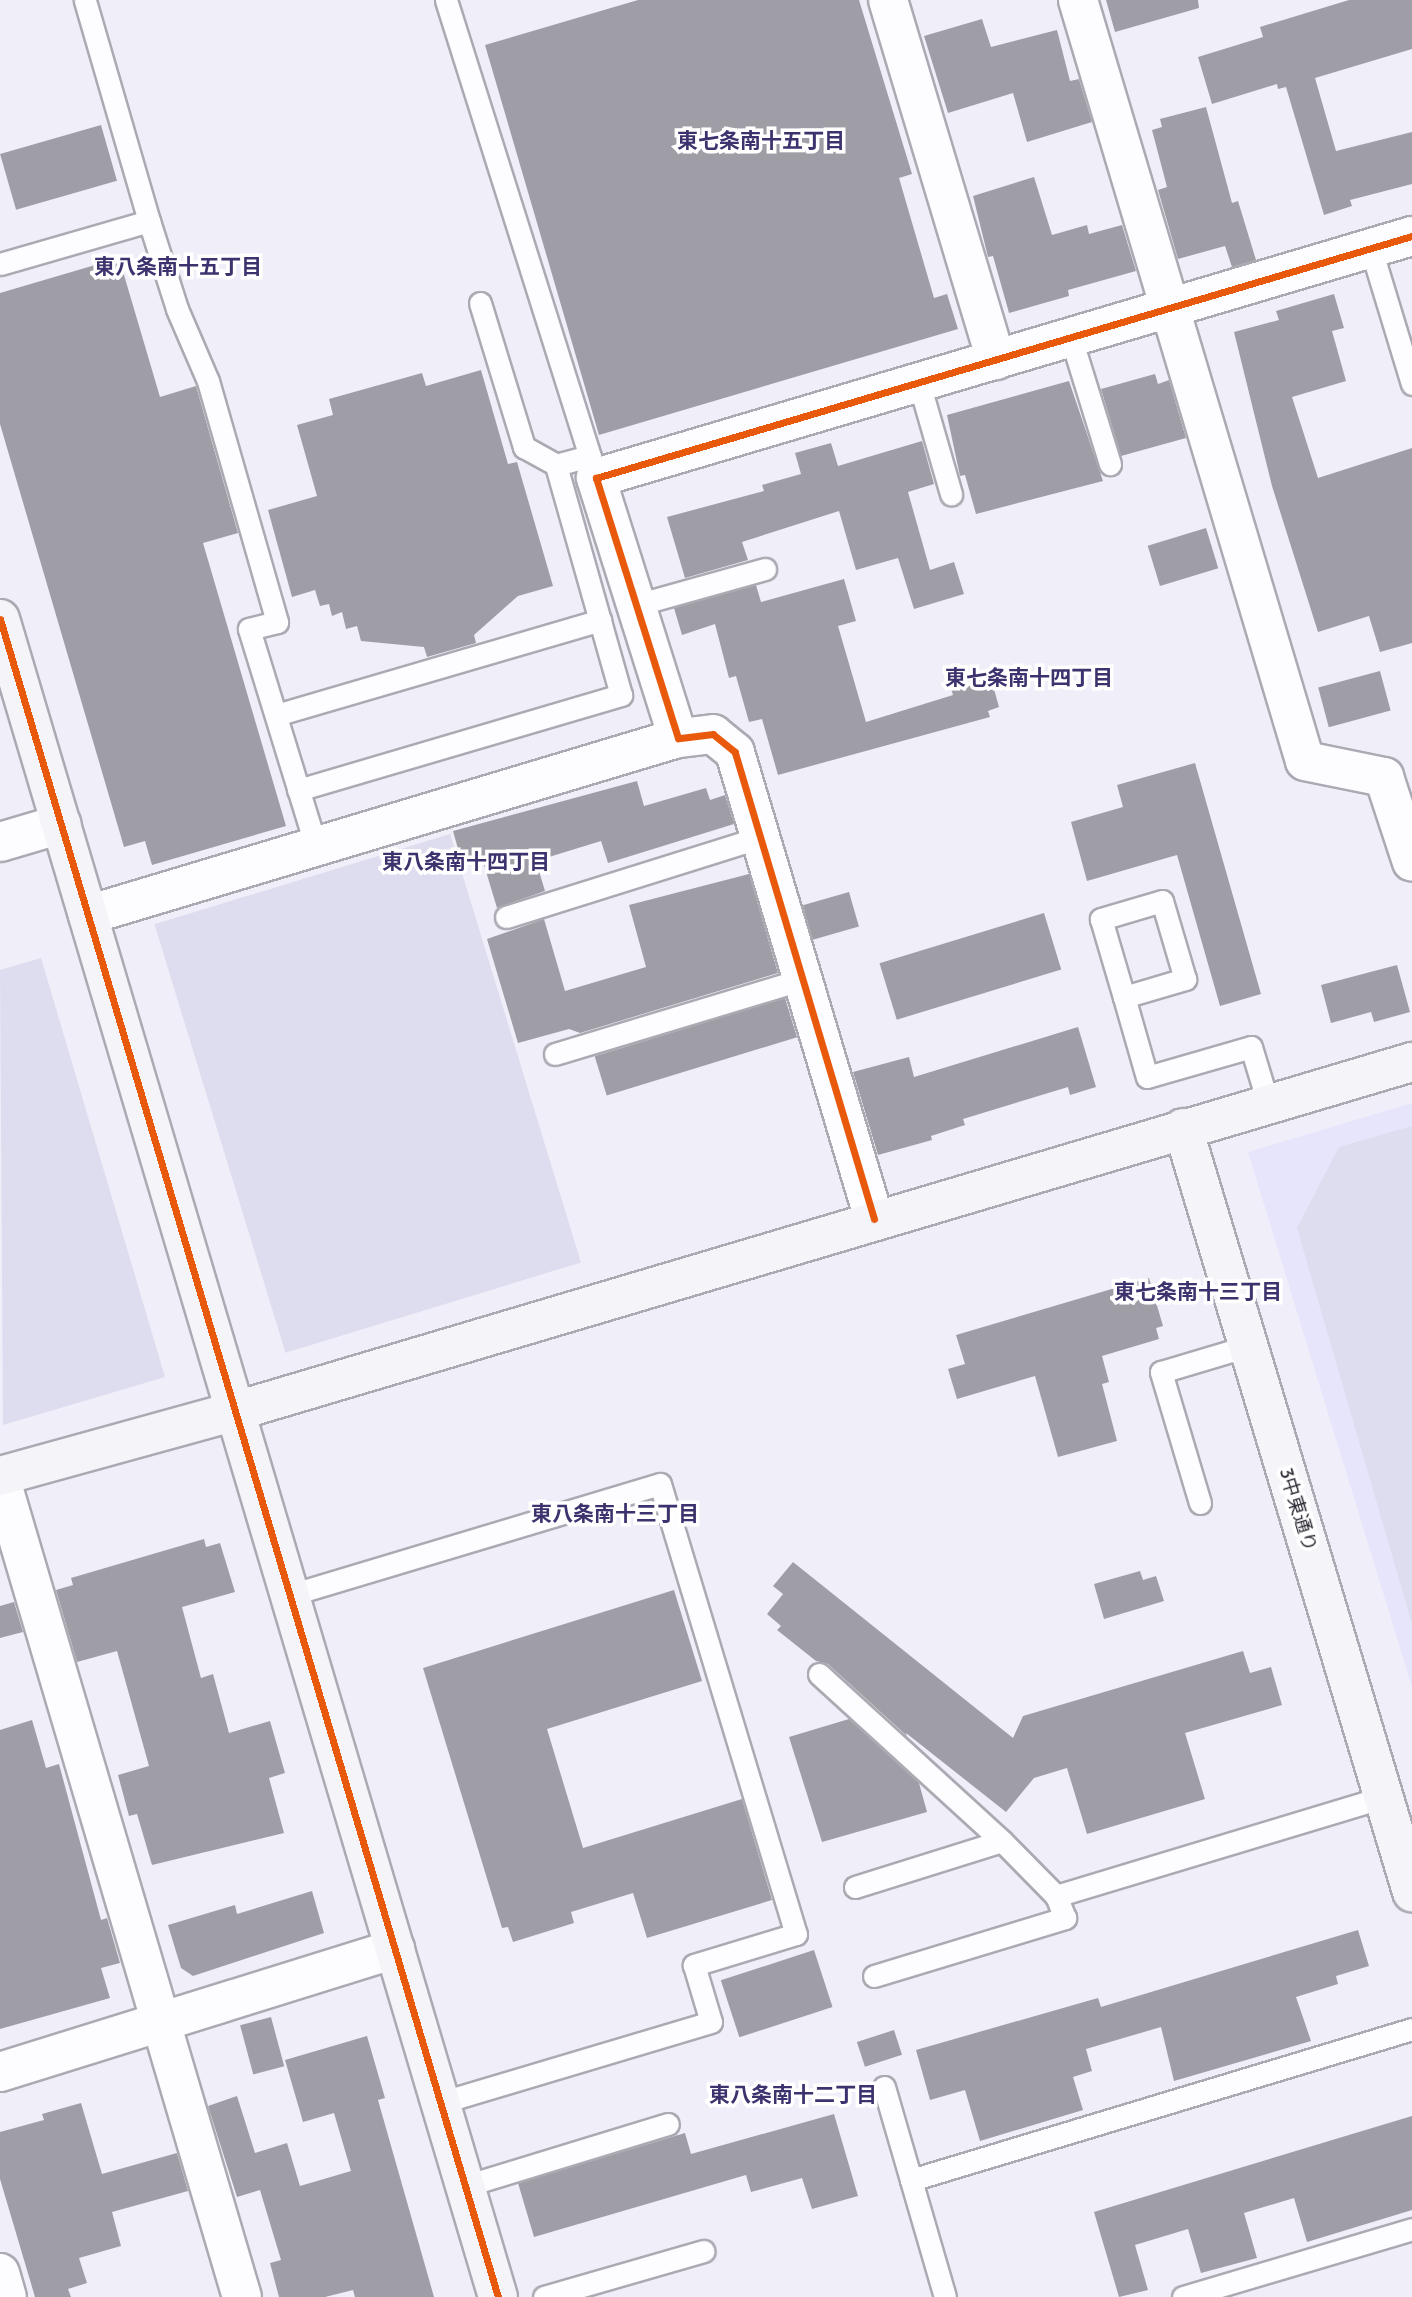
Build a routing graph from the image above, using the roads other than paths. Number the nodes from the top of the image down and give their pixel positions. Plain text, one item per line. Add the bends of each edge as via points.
1 (85, 0) edge
2 (446, 0) edge
3 (888, 0) edge
4 (1078, 0) edge
5 (149, 221) junction
6 (1412, 236) edge
7 (1371, 249) junction
8 (0, 264) edge
9 (480, 303) dead end
10 (1170, 310) junction
11 (1071, 338) junction
12 (996, 360) junction
13 (919, 383) junction
14 (1412, 384) edge
15 (556, 464) junction
16 (1110, 464) dead end
17 (593, 467) junction
18 (951, 494) dead end
19 (765, 569) dead end
20 (636, 605) junction
21 (0, 619) edge
22 (600, 620) junction
23 (276, 715) junction
24 (678, 738) junction
25 (298, 790) junction
26 (1401, 793) edge
27 (61, 824) junction
28 (761, 837) junction
29 (0, 842) edge
30 (316, 847) junction
31 (1412, 862) edge
32 (88, 915) junction
33 (506, 917) dead end
34 (803, 979) junction
35 (1124, 997) junction
36 (555, 1054) dead end
37 (1412, 1062) edge
38 (1268, 1103) junction
39 (1183, 1128) junction
40 (874, 1219) junction
41 (1248, 1346) junction
42 (236, 1411) junction
43 (0, 1476) edge
44 (1200, 1503) dead end
45 (290, 1595) junction
46 (819, 1674) dead end
47 (1383, 1797) junction
48 (1002, 1841) junction
49 (855, 1886) dead end
50 (1412, 1892) edge
51 (1056, 1896) junction
52 (395, 1949) junction
53 (874, 1976) dead end
54 (161, 2024) junction
55 (1412, 2029) edge
56 (0, 2071) edge
57 (884, 2087) dead end
58 (440, 2103) junction
59 (668, 2124) dead end
60 (911, 2180) junction
61 (465, 2186) junction
62 (1412, 2229) edge
63 (703, 2251) dead end
64 (0, 2273) edge
65 (7, 2297) edge
66 (242, 2297) edge
67 (499, 2297) edge
68 (544, 2297) edge
69 (945, 2297) edge
70 (1183, 2297) edge

1 - 5 lane
2 - 17 lane
3 - 12 street
4 - 10 street
5 - 8 lane
5 - 23 lane via 177,309 208,381 277,622 249,629
6 - 7 street
7 - 10 street
7 - 14 lane
9 - 15 lane via 524,447
10 - 11 street
10 - 26 street via 1305,761 1384,776
11 - 12 street
11 - 16 lane
12 - 13 street
13 - 17 street
13 - 18 lane
15 - 17 lane
15 - 22 lane
17 - 20 street
19 - 20 lane
20 - 24 street
21 - 27 street
22 - 23 lane
22 - 25 lane via 621,695
23 - 25 lane
24 - 28 street via 713,734 736,752
24 - 30 street
25 - 30 lane
26 - 31 street
27 - 29 street
27 - 32 street
28 - 33 lane
28 - 34 street
30 - 32 street
32 - 42 street
34 - 36 lane
34 - 40 street
35 - 35 lane via 1101,919 1162,901 1185,979
35 - 38 lane via 1147,1077 1251,1047
37 - 38 street
38 - 39 street
39 - 40 street
39 - 41 street, 3中東通り
40 - 42 street
41 - 44 lane via 1161,1372
41 - 47 street, 3中東通り
42 - 43 street
42 - 45 street
43 - 54 street
45 - 52 street
45 - 58 lane via 660,1484 796,1934 694,1965 711,2022
46 - 48 lane
47 - 50 street, 3中東通り
47 - 51 lane
48 - 49 lane
48 - 51 lane
51 - 53 lane via 1065,1918
52 - 54 street
52 - 58 street
54 - 56 street
54 - 66 street
55 - 60 lane
57 - 60 lane
58 - 61 street
59 - 61 lane
60 - 69 lane
61 - 67 street
62 - 70 lane
63 - 68 lane
64 - 65 street

